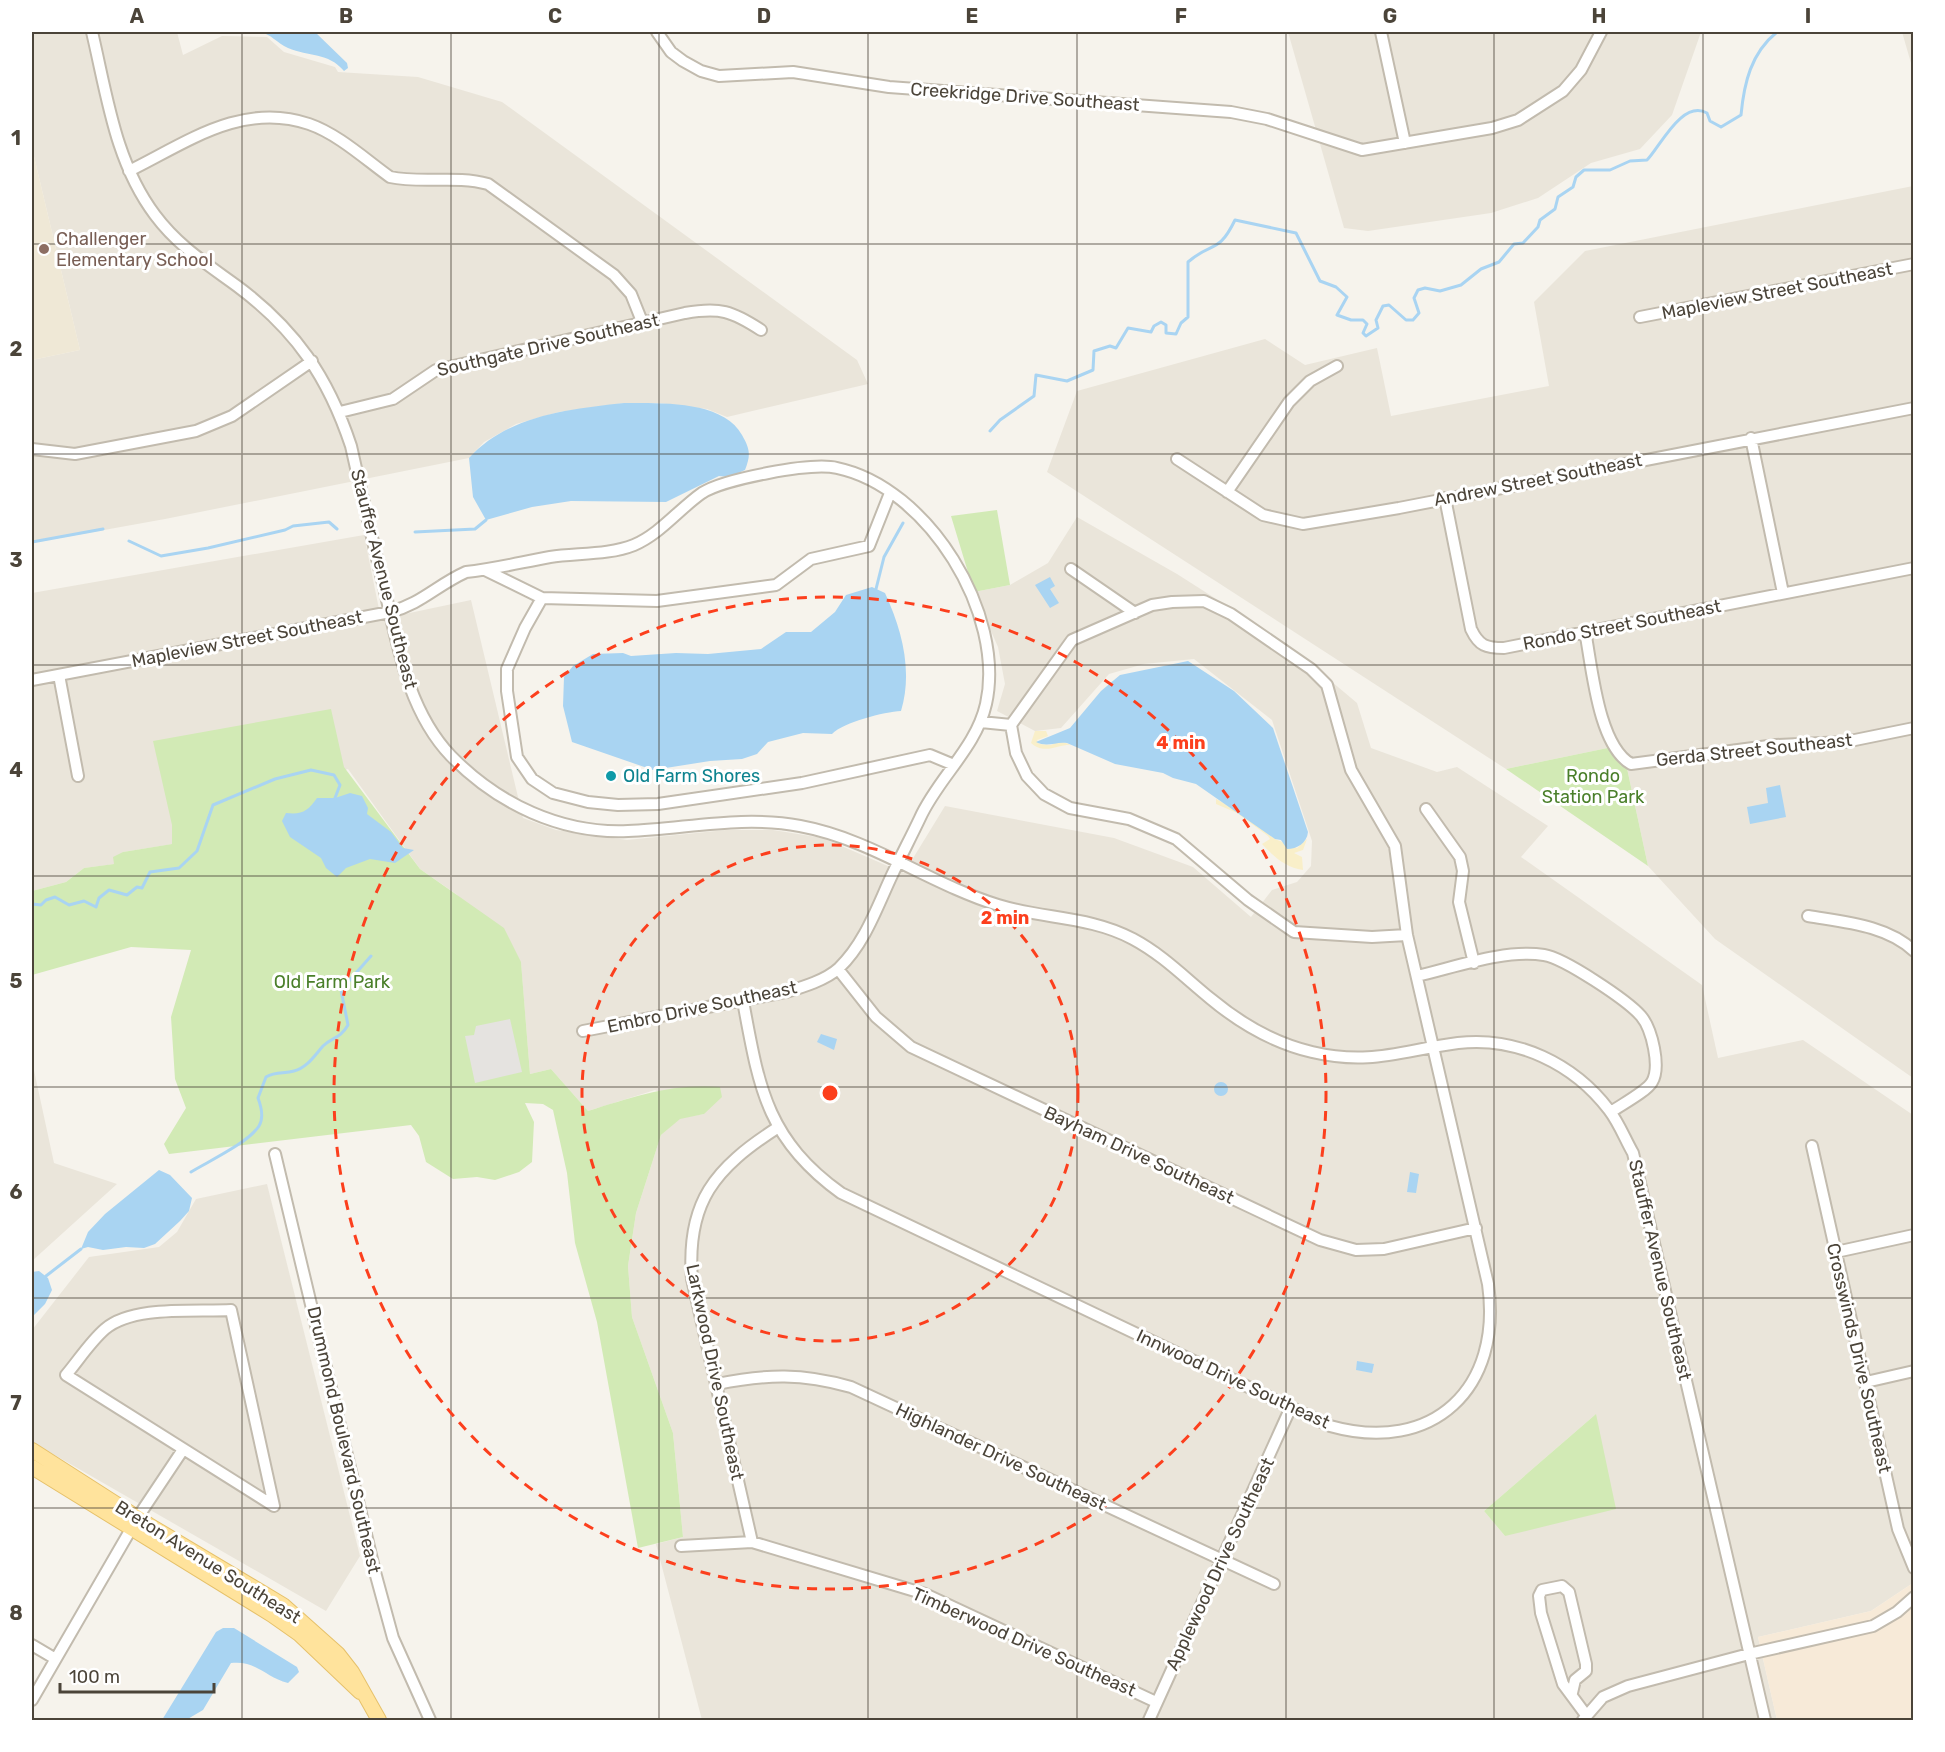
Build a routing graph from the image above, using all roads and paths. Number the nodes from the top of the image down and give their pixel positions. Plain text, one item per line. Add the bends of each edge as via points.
1 (92, 32) edge
2 (657, 32) edge
3 (1381, 32) edge
4 (1601, 32) edge
5 (1406, 143) junction
6 (129, 171) junction
7 (1914, 264) edge
8 (1640, 317) dead end
9 (643, 324) junction
10 (761, 330) dead end
11 (312, 361) junction
12 (1337, 366) dead end
13 (1914, 408) edge
14 (340, 412) junction
15 (1751, 438) junction
16 (32, 449) edge
17 (1177, 459) dead end
18 (1227, 492) junction
19 (890, 493) junction
20 (1444, 498) junction
21 (1914, 568) edge
22 (1071, 569) dead end
23 (485, 570) junction
24 (1783, 593) junction
25 (542, 598) junction
26 (390, 612) junction
27 (1135, 613) junction
28 (1585, 632) junction
29 (59, 675) junction
30 (32, 680) edge
31 (981, 722) junction
32 (1011, 725) junction
33 (1914, 728) edge
34 (954, 765) junction
35 (78, 776) dead end
36 (1426, 809) dead end
37 (899, 861) junction
38 (1808, 916) dead end
39 (1407, 935) junction
40 (1912, 947) edge
41 (1474, 963) junction
42 (838, 969) junction
43 (1417, 976) junction
44 (743, 1002) junction
45 (583, 1031) dead end
46 (1434, 1048) junction
47 (1611, 1112) junction
48 (777, 1128) junction
49 (1812, 1146) dead end
50 (275, 1154) dead end
51 (1476, 1228) junction
52 (1914, 1235) edge
53 (1836, 1252) junction
54 (1914, 1371) edge
55 (1866, 1382) junction
56 (717, 1384) junction
57 (1291, 1407) junction
58 (32, 1450) edge
59 (182, 1451) junction
60 (32, 1467) edge
61 (134, 1523) junction
62 (752, 1542) junction
63 (681, 1546) dead end
64 (1223, 1562) junction
65 (1914, 1568) edge
66 (1274, 1584) dead end
67 (1914, 1597) edge
68 (32, 1645) edge
69 (1749, 1654) junction
70 (54, 1658) junction
71 (1572, 1693) junction
72 (32, 1700) edge
73 (1156, 1702) junction
74 (1585, 1718) edge
75 (379, 1720) edge
76 (430, 1720) edge
77 (1149, 1720) edge
78 (1765, 1720) edge

1 - 6 street, Stauffer Avenue Southeast
2 - 5 street, Creekridge Drive Southeast via 683,62 719,76 793,72 889,87 1231,112 1267,119 1362,150
3 - 5 street
4 - 5 street, Creekridge Drive Southeast via 1573,81 1539,109 1492,128
6 - 9 street via 227,123 248,117 281,117 310,124 390,177 470,179 488,184 614,275 631,294
6 - 11 street, Stauffer Avenue Southeast via 145,201 174,237 264,307
7 - 8 street, Mapleview Street Southeast
9 - 10 street, Southgate Drive Southeast via 721,309 741,316
9 - 14 street, Southgate Drive Southeast via 436,370 393,399
11 - 14 street, Stauffer Avenue Southeast
11 - 16 street via 232,416 196,431 75,454
12 - 18 street via 1310,381 1288,402
13 - 15 street, Andrew Street Southeast
14 - 26 street, Stauffer Avenue Southeast
15 - 20 street, Andrew Street Southeast
15 - 24 street
17 - 18 street, Andrew Street Southeast
18 - 20 street, Andrew Street Southeast via 1263,515 1303,524
19 - 23 street, Mapleview Street Southeast via 839,468 796,468 720,484 633,545
19 - 25 street via 869,546 811,559 776,585 657,601
19 - 31 street, Mapleview Street Southeast via 936,536 957,566 976,605 985,628 990,668
20 - 28 street, Rondo Street Southeast via 1471,629 1477,641 1487,648 1503,648
21 - 24 street, Rondo Street Southeast
22 - 27 street
23 - 25 street
23 - 26 street, Mapleview Street Southeast via 466,572 444,582 423,600
24 - 28 street, Rondo Street Southeast
25 - 34 street via 507,669 507,691 517,757 532,779 553,793 588,802 658,804 802,783 930,755
26 - 29 street, Mapleview Street Southeast
26 - 37 street, Stauffer Avenue Southeast via 408,684 429,728 451,755 514,805 582,830 627,831 762,821 801,826 833,834
27 - 32 street, Innwood Drive Southeast via 1072,640
27 - 39 street, Innwood Drive Southeast via 1152,605 1204,601 1231,614 1311,669 1327,685 1351,770 1395,846
28 - 33 street, Gerda Street Southeast via 1603,721 1621,758 1631,764 1768,745 1845,742
29 - 30 street, Mapleview Street Southeast
29 - 35 street
31 - 32 street
31 - 34 street, Embro Drive Southeast
32 - 39 street via 1023,768 1044,794 1070,808 1129,819 1176,838 1248,900 1294,932
34 - 37 street, Embro Drive Southeast via 924,808
36 - 41 street via 1460,857 1463,871 1459,902
37 - 42 street, Embro Drive Southeast via 869,924
37 - 46 street, Stauffer Avenue Southeast via 1000,906 1092,922 1126,936 1158,954 1239,1021 1287,1044 1361,1058
38 - 40 street via 1865,927
39 - 43 street, Innwood Drive Southeast
41 - 43 street
41 - 47 street via 1520,955 1554,958 1640,1015 1655,1058 1652,1083
42 - 44 street, Embro Drive Southeast via 799,988
42 - 51 street, Bayham Drive Southeast via 876,1017 911,1047 1320,1240 1356,1250 1384,1249
43 - 46 street, Innwood Drive Southeast
44 - 45 street, Embro Drive Southeast
44 - 48 street, Innwood Drive Southeast via 756,1072
46 - 47 street, Stauffer Avenue Southeast via 1486,1042 1538,1054 1570,1072
46 - 51 street, Innwood Drive Southeast
47 - 69 street, Stauffer Avenue Southeast via 1637,1168
48 - 56 street, Larkwood Drive Southeast via 742,1151 718,1175 705,1194 691,1241 692,1279
48 - 57 street, Innwood Drive Southeast via 813,1172 841,1193
49 - 53 street, Crosswinds Drive Southeast
50 - 76 street, Drummond Boulevard Southeast via 390,1627
51 - 57 street, Innwood Drive Southeast via 1491,1307 1489,1344 1475,1378 1451,1406 1431,1420 1386,1434 1364,1434 1330,1426
52 - 53 street
53 - 55 street, Crosswinds Drive Southeast
54 - 55 street
55 - 65 street, Crosswinds Drive Southeast via 1898,1530
56 - 62 street, Larkwood Drive Southeast
56 - 64 street, Highlander Drive Southeast via 782,1374 819,1377 851,1387
57 - 64 street, Applewood Drive Southeast
58 - 61 main road, Breton Avenue Southeast
59 - 59 street via 66,1375 104,1330 122,1318 231,1310 274,1506
59 - 61 street
60 - 61 main road, Breton Avenue Southeast
61 - 70 street
61 - 75 main road, Breton Avenue Southeast via 299,1634 364,1695
62 - 63 street, Timberwood Drive Southeast
62 - 73 street, Timberwood Drive Southeast via 925,1594
64 - 66 street, Highlander Drive Southeast
64 - 73 street, Applewood Drive Southeast
67 - 69 street via 1873,1626
68 - 70 street
69 - 74 street via 1628,1686 1603,1697
69 - 78 street, Stauffer Avenue Southeast
70 - 72 street
71 - 71 street via 1563,1684 1541,1613 1539,1596 1550,1586 1562,1586 1569,1592 1584,1653 1586,1671 1575,1680
71 - 74 street
73 - 77 street, Applewood Drive Southeast

